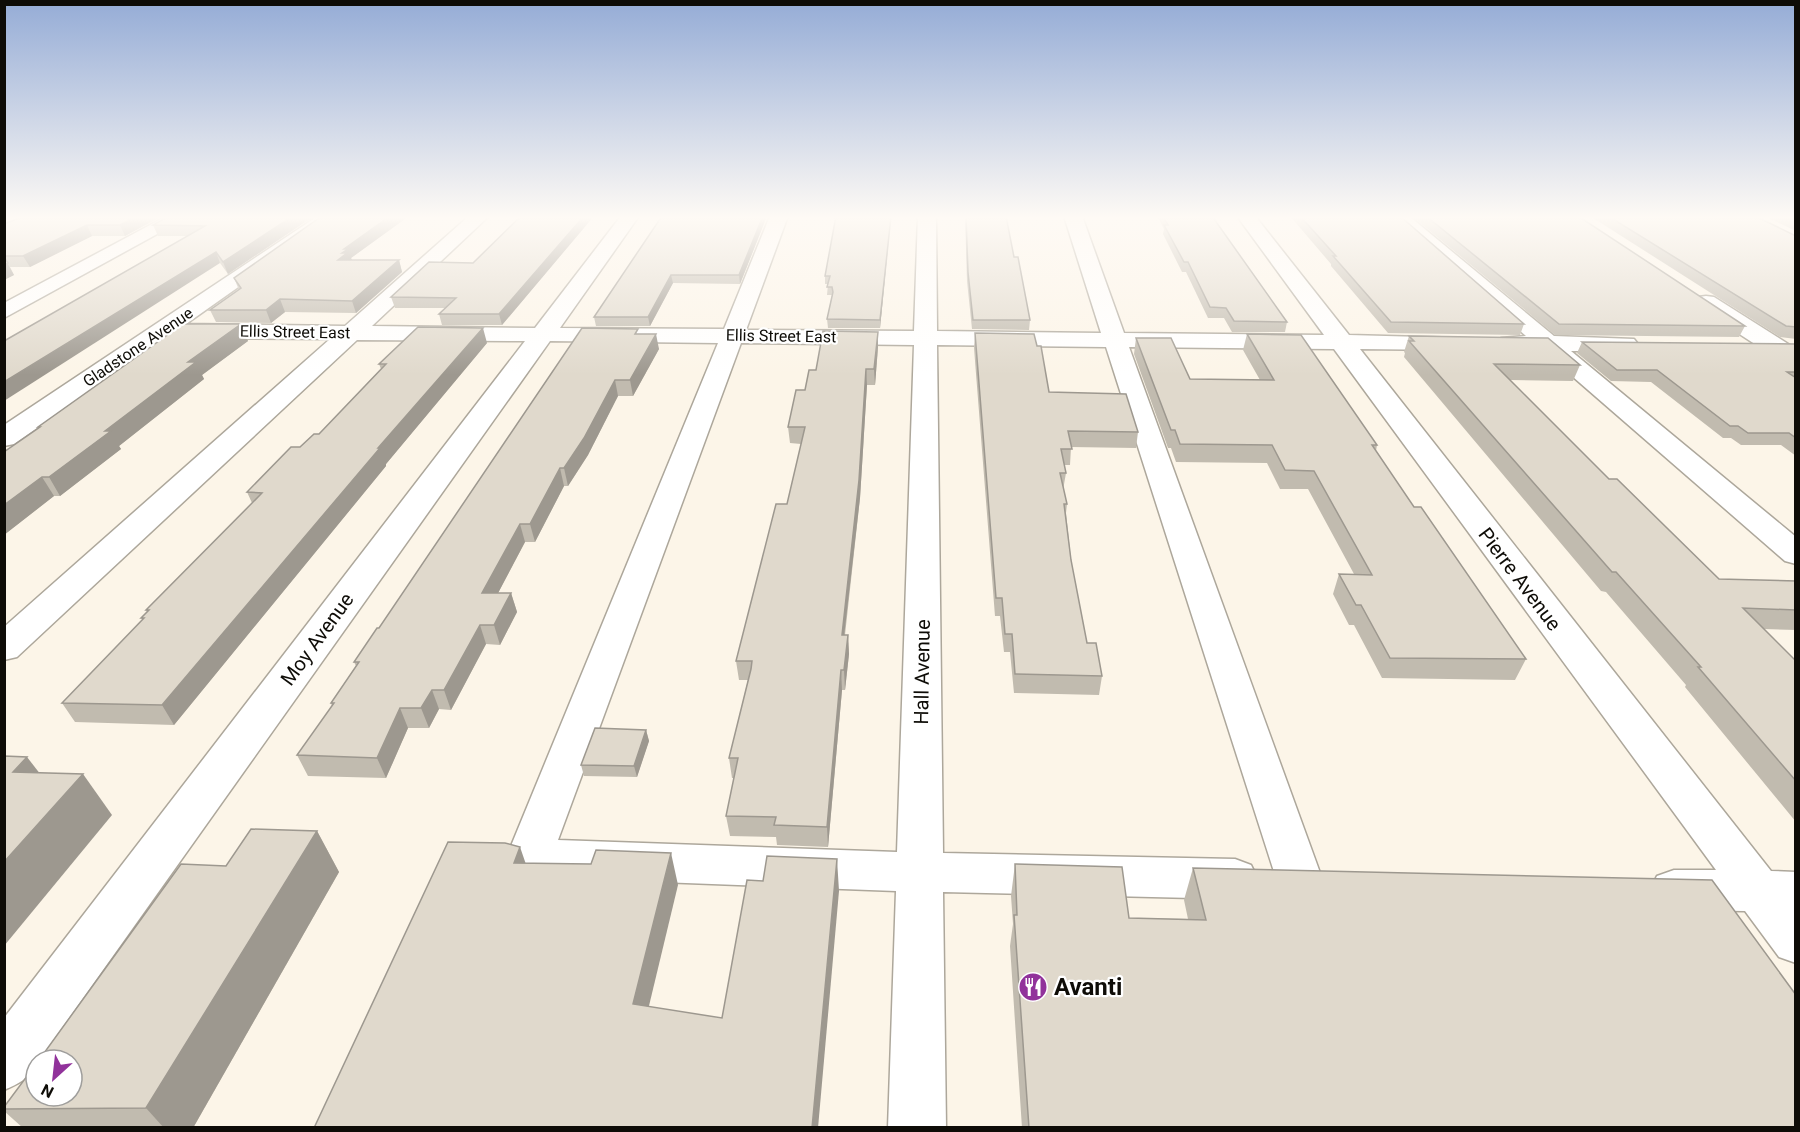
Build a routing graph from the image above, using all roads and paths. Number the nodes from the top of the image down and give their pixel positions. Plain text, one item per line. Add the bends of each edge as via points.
1 (84, 269) edge
2 (253, 269) edge
3 (421, 269) edge
4 (591, 269) edge
5 (758, 269) edge
6 (927, 269) edge
7 (1091, 269) edge
8 (1285, 269) edge
9 (1460, 269) edge
10 (1689, 292) edge
11 (4, 312) edge
12 (162, 331) junction
13 (351, 332) junction
14 (543, 334) junction
15 (731, 336) junction
16 (926, 338) junction
17 (1115, 340) junction
18 (1340, 342) junction
19 (1548, 344) junction
20 (1644, 344) edge
21 (1728, 345) edge
22 (1784, 346) edge
23 (1796, 360) edge
24 (4, 438) edge
25 (1796, 554) edge
26 (4, 648) edge
27 (920, 872) junction
28 (1300, 881) junction
29 (1347, 882) edge
30 (1638, 889) edge
31 (1777, 892) edge
32 (1796, 941) edge
33 (4, 1063) edge
34 (917, 1128) edge

1 - 11 street
2 - 12 street, Gladstone Avenue
3 - 13 street
4 - 14 street, Moy Avenue
5 - 15 street
6 - 16 street, Hall Avenue
7 - 17 street
8 - 18 street, Pierre Avenue
9 - 19 street
10 - 22 street
12 - 13 street, Ellis Street East
12 - 24 street, Gladstone Avenue
13 - 14 street, Ellis Street East
13 - 26 street
14 - 15 street, Ellis Street East
14 - 33 street, Moy Avenue
15 - 16 street, Ellis Street East
15 - 27 street via 529,858
16 - 17 street, Ellis Street East
16 - 27 street, Hall Avenue
17 - 18 street, Ellis Street East
17 - 28 street
18 - 19 street, Ellis Street East
18 - 31 street, Pierre Avenue
19 - 20 street, Ellis Street East
19 - 25 street
21 - 22 street
22 - 23 street
27 - 28 street
27 - 34 street, Hall Avenue
28 - 29 street
30 - 31 street
31 - 32 street, Pierre Avenue

